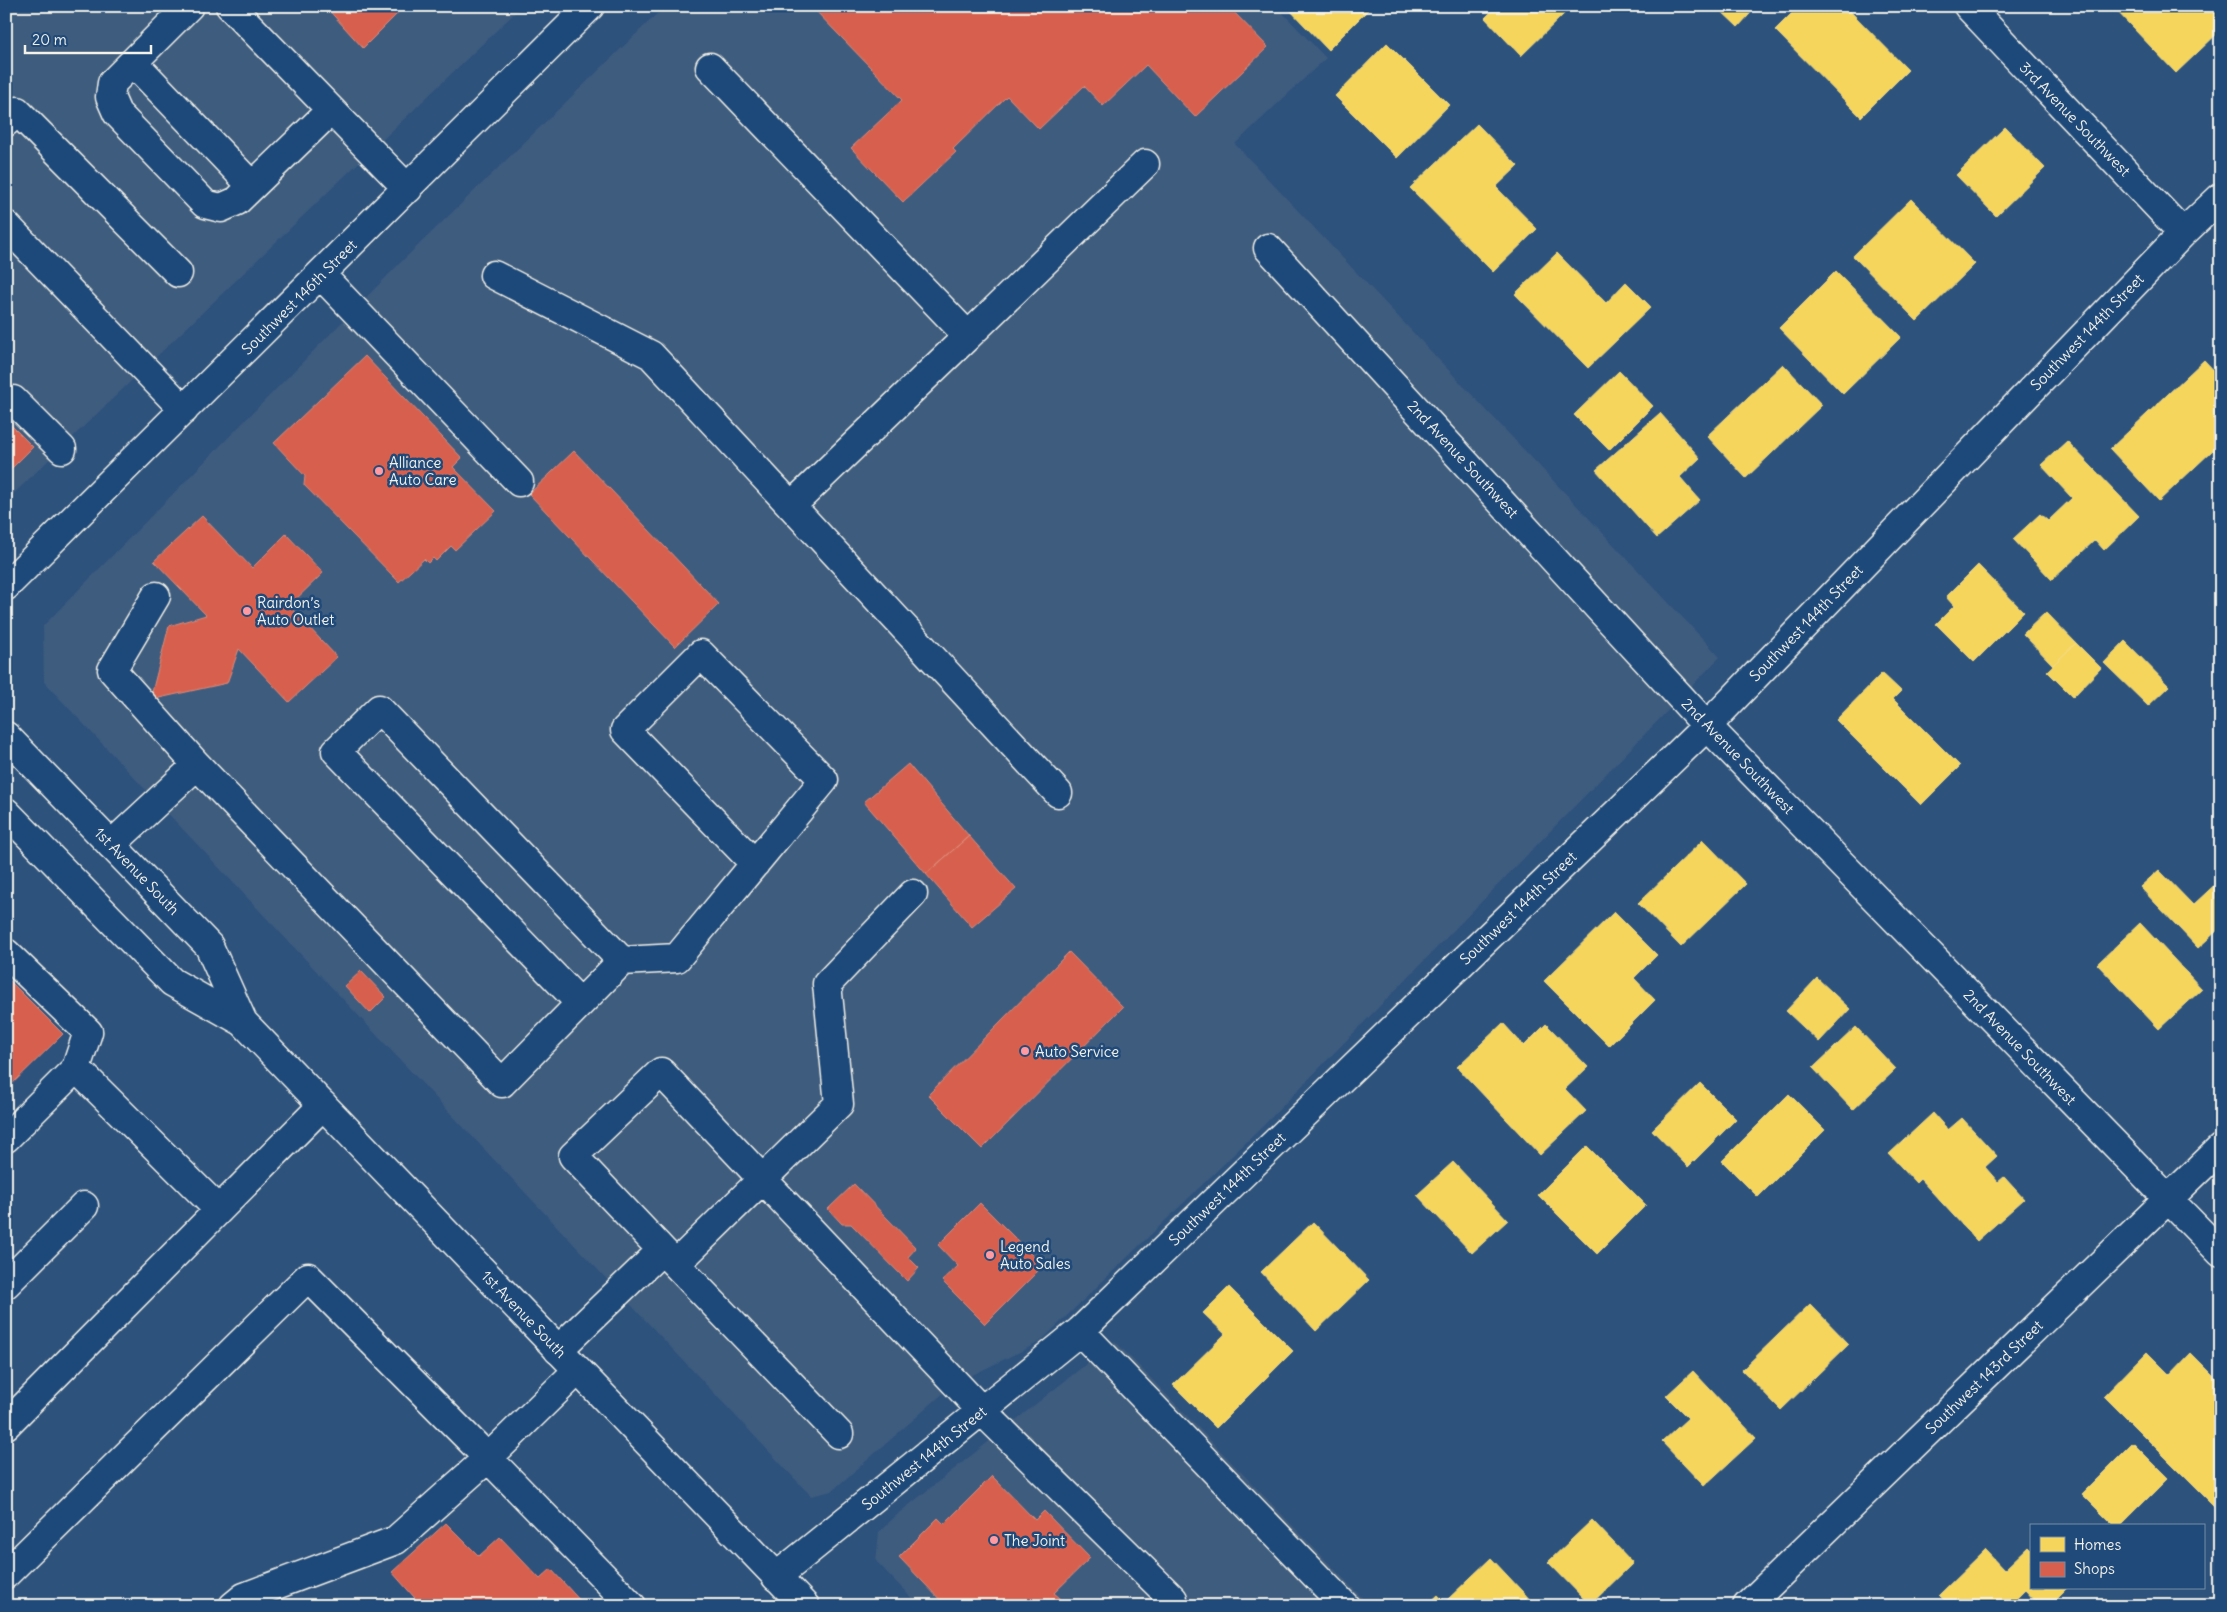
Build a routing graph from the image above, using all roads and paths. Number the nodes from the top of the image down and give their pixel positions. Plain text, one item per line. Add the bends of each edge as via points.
1 (189, 6) edge
2 (230, 6) edge
3 (590, 6) edge
4 (1968, 6) edge
5 (133, 62) junction
6 (710, 67) dead end
7 (331, 110) junction
8 (6, 122) edge
9 (1145, 164) dead end
10 (252, 186) junction
11 (408, 189) junction
12 (2221, 197) edge
13 (6, 225) edge
14 (2183, 233) junction
15 (1268, 248) dead end
16 (178, 273) dead end
17 (321, 275) junction
18 (494, 275) dead end
19 (968, 336) junction
20 (6, 407) edge
21 (184, 410) junction
22 (62, 449) dead end
23 (519, 482) dead end
24 (791, 506) junction
25 (6, 586) edge
26 (156, 596) dead end
27 (1707, 726) junction
28 (6, 736) edge
29 (197, 765) junction
30 (1058, 793) dead end
31 (6, 812) edge
32 (111, 845) junction
33 (755, 864) junction
34 (913, 894) dead end
35 (6, 953) edge
36 (622, 961) junction
37 (580, 1003) junction
38 (243, 1022) junction
39 (76, 1068) junction
40 (323, 1105) junction
41 (6, 1138) edge
42 (2221, 1148) edge
43 (764, 1179) junction
44 (2168, 1200) junction
45 (84, 1206) dead end
46 (220, 1210) junction
47 (2221, 1253) edge
48 (669, 1257) junction
49 (6, 1284) edge
50 (1080, 1331) junction
51 (558, 1350) junction
52 (578, 1370) junction
53 (982, 1411) junction
54 (6, 1425) edge
55 (839, 1434) dead end
56 (488, 1458) junction
57 (6, 1574) edge
58 (776, 1577) junction
59 (1173, 1603) edge
60 (233, 1606) edge
61 (632, 1606) edge
62 (805, 1606) edge
63 (1345, 1606) edge
64 (1747, 1606) edge

1 - 5 street
2 - 7 street
3 - 11 street, Southwest 146th Street
4 - 14 street, 3rd Avenue Southwest
5 - 10 street
5 - 10 street via 112,84 110,97 117,113 205,204 221,208 237,201
6 - 19 street
7 - 10 street
7 - 11 street
8 - 16 street via 17,111
9 - 19 street
11 - 17 street, Southwest 146th Street
12 - 14 street, Southwest 144th Street
13 - 21 street
14 - 27 street, Southwest 144th Street
15 - 27 street, 2nd Avenue Southwest
17 - 21 street, Southwest 146th Street
17 - 23 street
18 - 24 street via 651,356
19 - 24 street
20 - 22 street via 13,400
21 - 25 street, Southwest 146th Street
24 - 30 street
26 - 29 street via 112,670
27 - 44 street, 2nd Avenue Southwest
27 - 50 street, Southwest 144th Street
28 - 32 street, 1st Avenue South
29 - 32 street
29 - 37 street via 502,1083
31 - 38 street, 1st Avenue South via 172,982
32 - 38 street, 1st Avenue South via 209,946
33 - 33 street via 824,780 701,654 625,730
33 - 36 street via 676,958
34 - 43 street via 827,984 839,1104
35 - 39 street via 88,1032
36 - 37 street
36 - 37 street via 378,709 336,751
38 - 40 street, 1st Avenue South
39 - 41 street
39 - 46 street
40 - 46 street
40 - 51 street, 1st Avenue South
42 - 44 street, Southwest 143rd Street
43 - 48 street
43 - 48 street via 661,1072 573,1156
43 - 53 street
44 - 47 street, 2nd Avenue Southwest
44 - 64 street, Southwest 143rd Street
45 - 49 street
46 - 54 street
48 - 51 street
48 - 55 street
50 - 53 street, Southwest 144th Street
50 - 63 street
51 - 52 street, 1st Avenue South
52 - 56 street
52 - 58 street, 1st Avenue South
53 - 58 street, Southwest 144th Street
53 - 59 street
56 - 57 street via 308,1277
56 - 60 street via 396,1540 244,1597
56 - 61 street
58 - 62 street, 1st Avenue South

